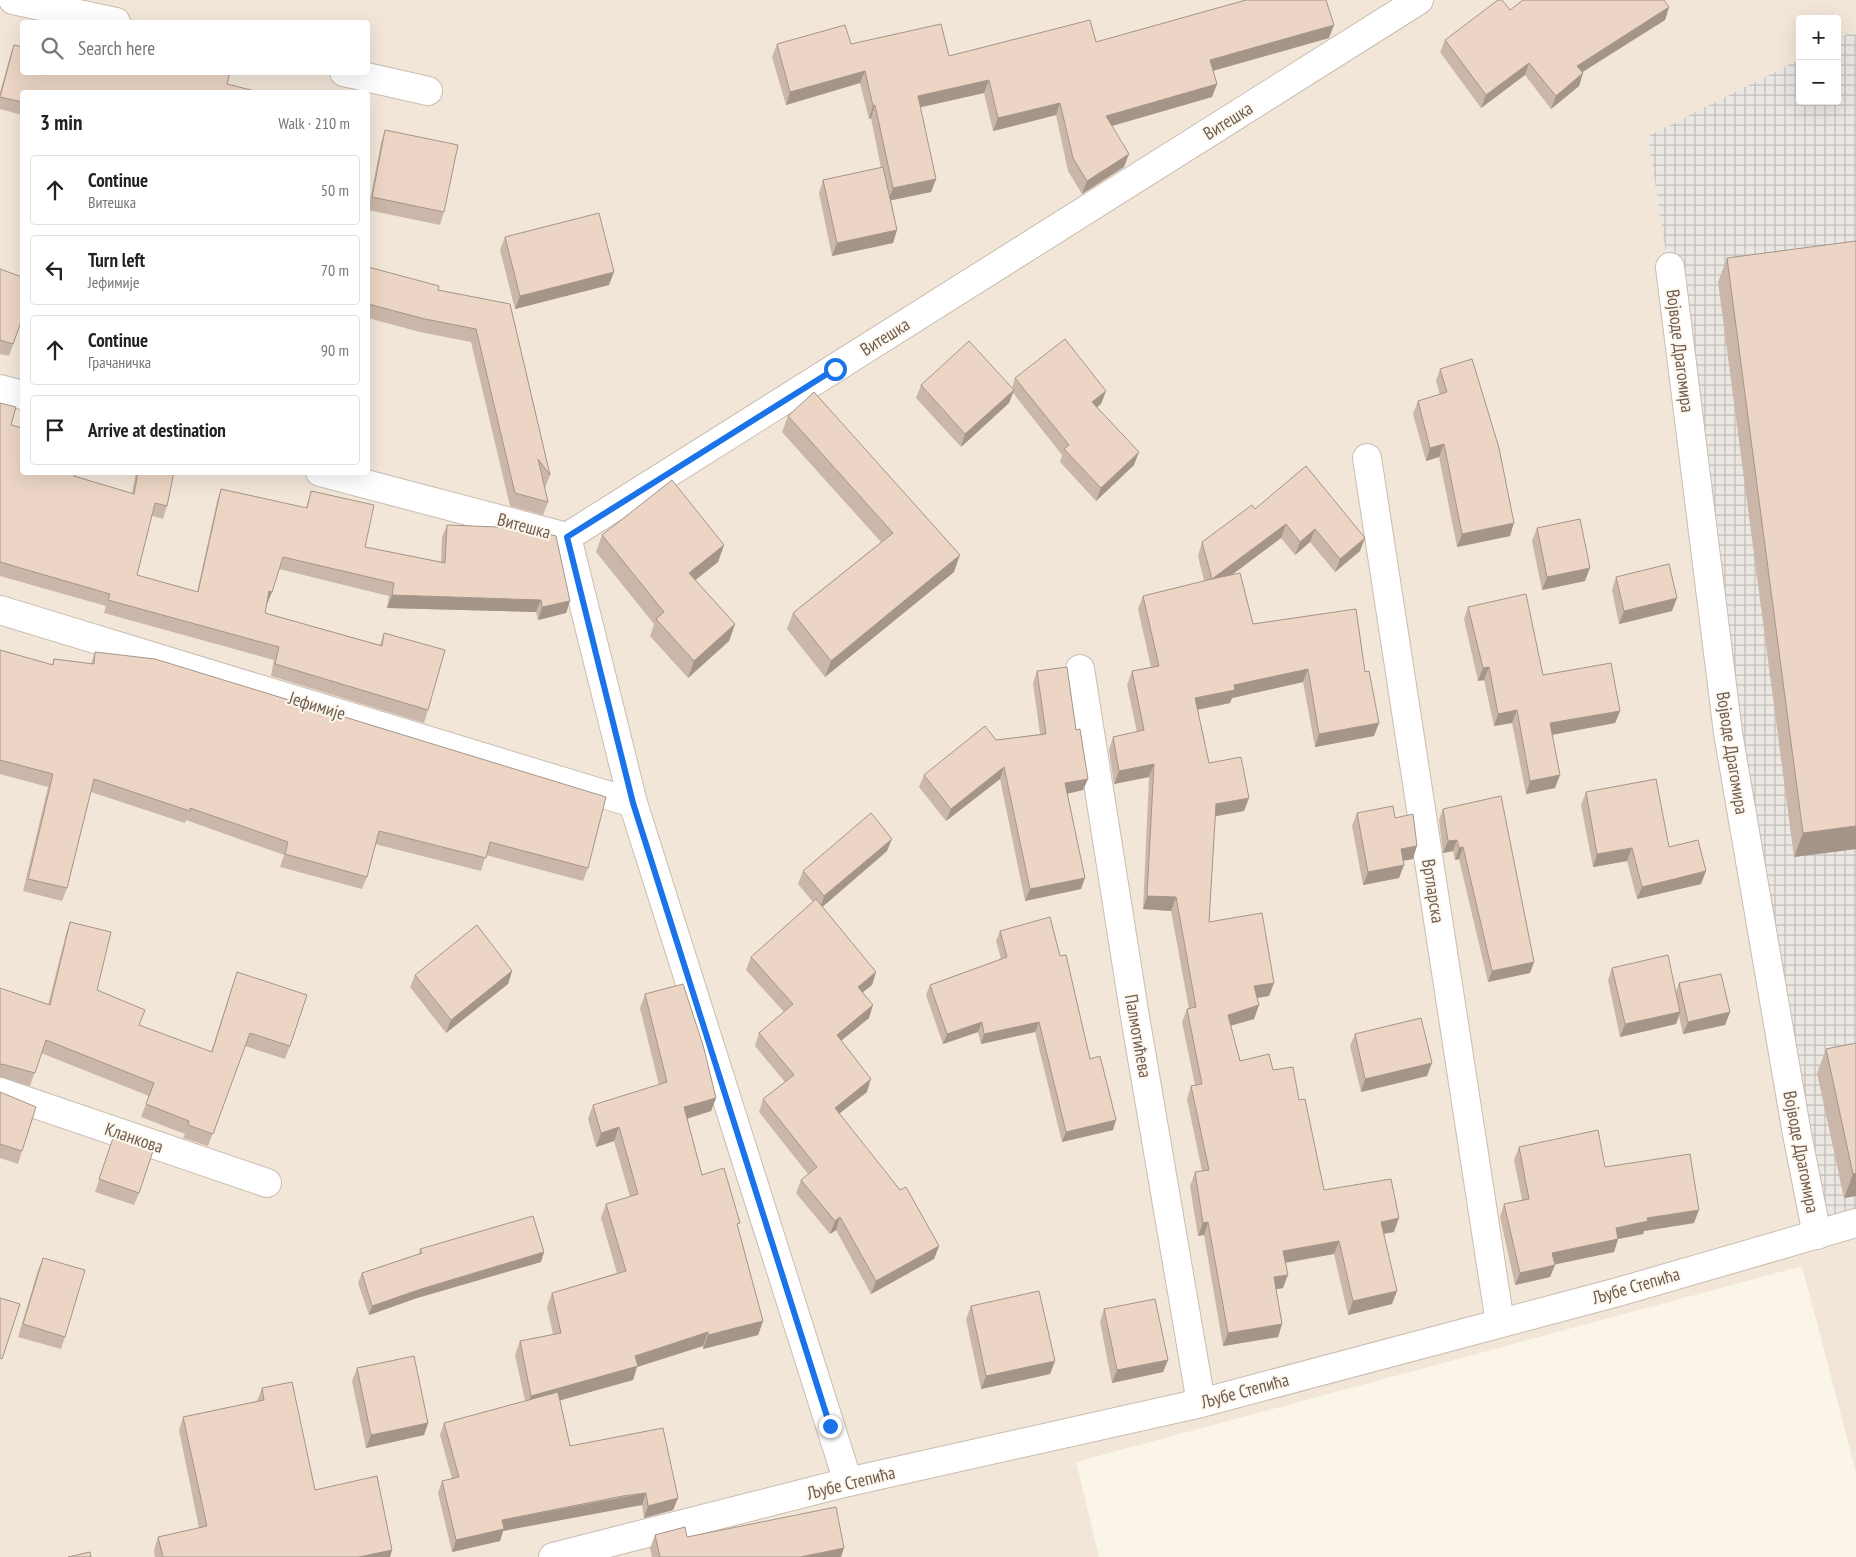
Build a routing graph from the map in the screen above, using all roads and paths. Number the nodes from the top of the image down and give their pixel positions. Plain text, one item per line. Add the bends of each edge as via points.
1 (14, 0) edge
2 (1419, 0) edge
3 (107, 20) edge
4 (357, 75) edge
5 (428, 91) dead end
6 (1670, 267) dead end
7 (0, 389) edge
8 (20, 394) edge
9 (1367, 458) dead end
10 (331, 475) edge
11 (567, 537) junction
12 (0, 610) edge
13 (1080, 669) dead end
14 (633, 803) junction
15 (0, 1092) edge
16 (267, 1183) dead end
17 (1856, 1223) edge
18 (1816, 1235) junction
19 (1500, 1323) junction
20 (1201, 1403) junction
21 (848, 1482) junction
22 (632, 1548) edge
23 (554, 1557) edge

1 - 3 street
2 - 11 street, Витешка
4 - 5 street
6 - 18 street, Војводе Драгомира via 1728,733
7 - 8 street
9 - 19 street, Вртларска
10 - 11 street, Витешка
11 - 14 street
12 - 14 street, Јефимије
13 - 20 street, Палмотићева
14 - 21 street
15 - 16 street, Кланкова
17 - 18 street, Љубе Степића
18 - 19 street, Љубе Степића
19 - 20 street, Љубе Степића
20 - 21 street, Љубе Степића
21 - 22 street, Љубе Степића
22 - 23 street, Љубе Степића

